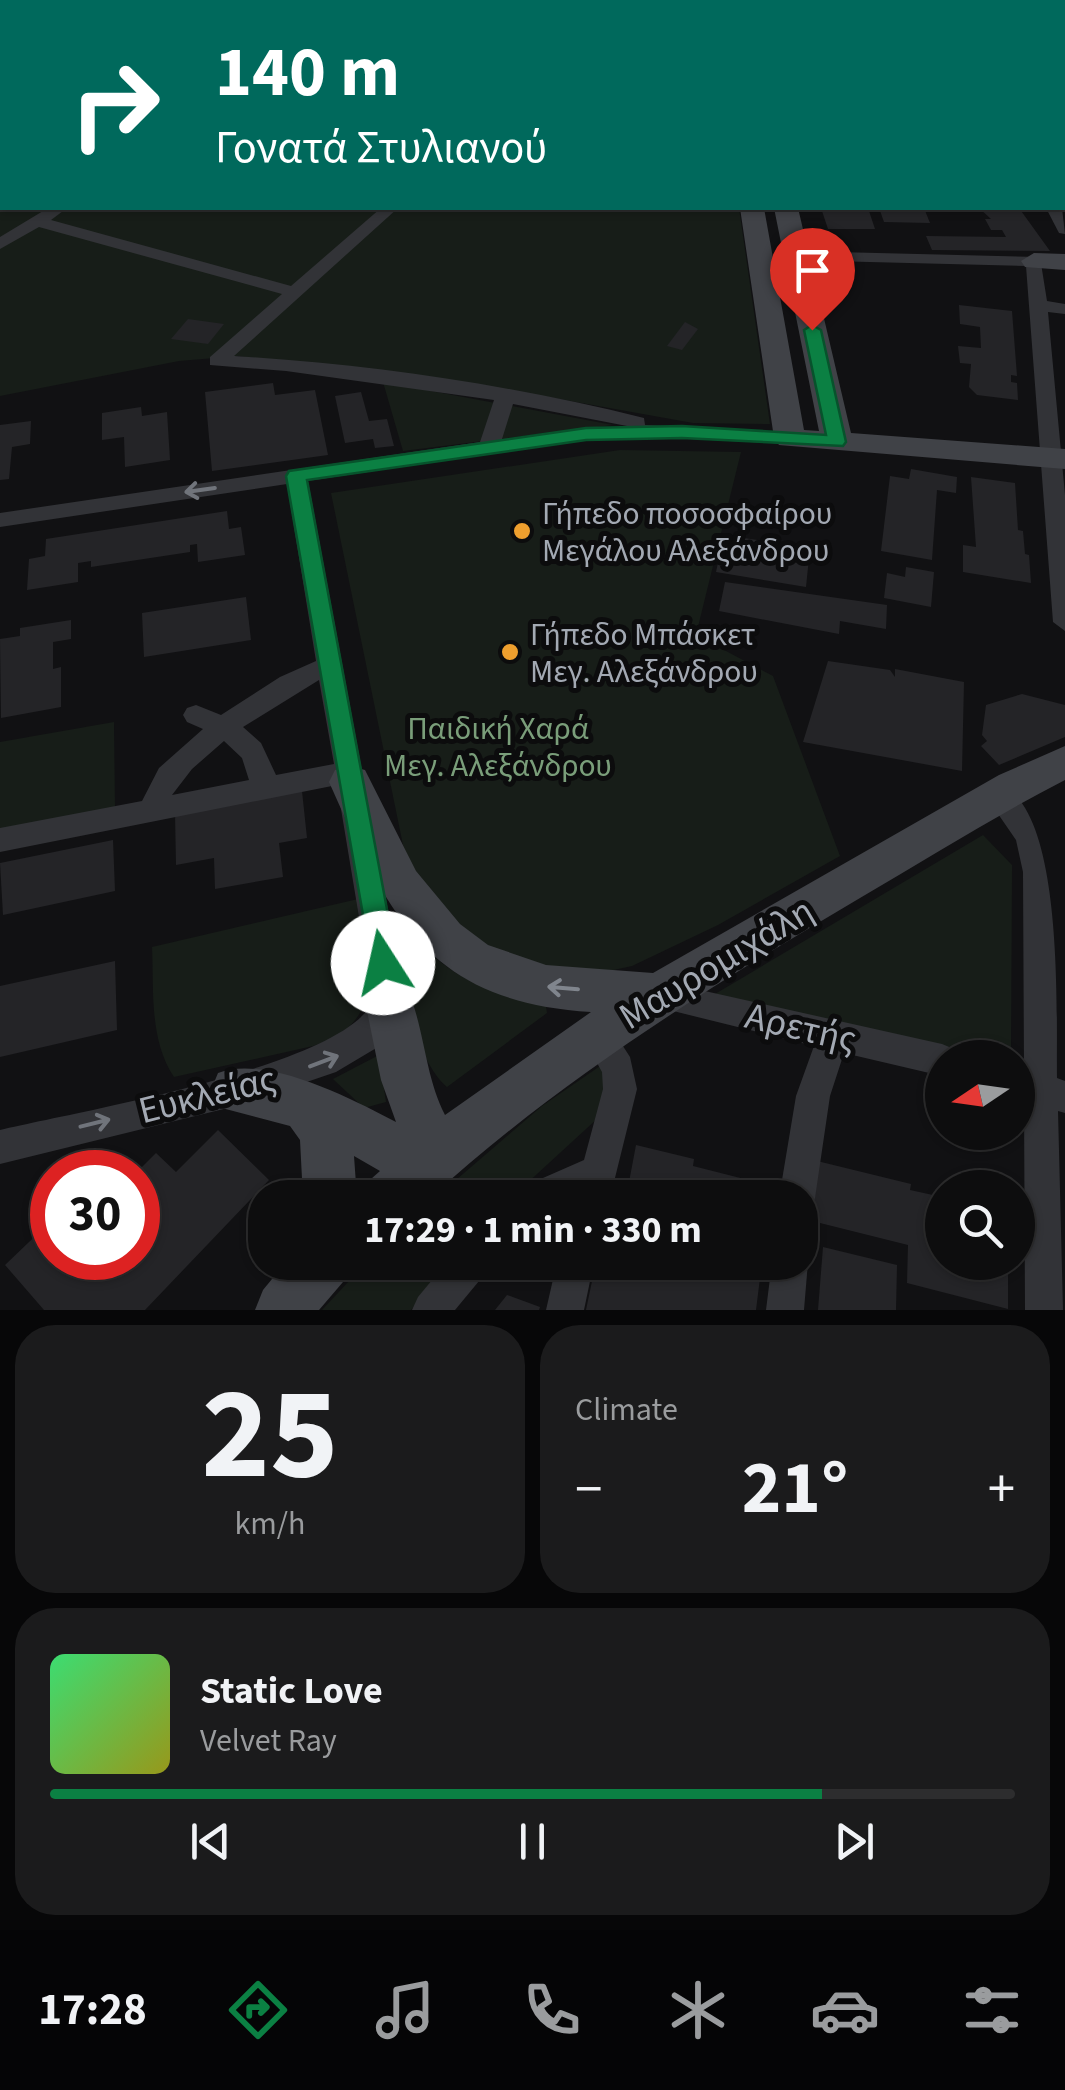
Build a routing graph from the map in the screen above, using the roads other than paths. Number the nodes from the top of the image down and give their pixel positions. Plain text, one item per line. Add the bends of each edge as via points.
1 (55, 210) edge
2 (388, 210) edge
3 (752, 210) edge
4 (786, 210) edge
5 (36, 221) junction
6 (0, 244) edge
7 (796, 256) junction
8 (1034, 260) junction
9 (1065, 262) edge
10 (293, 292) junction
11 (1039, 306) junction
12 (1065, 309) edge
13 (1042, 358) junction
14 (1065, 362) edge
15 (506, 395) junction
16 (682, 432) junction
17 (790, 438) junction
18 (837, 442) junction
19 (489, 447) junction
20 (1058, 459) edge
21 (296, 476) junction
22 (0, 520) edge
23 (1065, 622) edge
24 (328, 667) junction
25 (196, 715) dead end
26 (226, 728) junction
27 (1065, 762) edge
28 (350, 777) junction
29 (264, 789) junction
30 (1000, 795) junction
31 (153, 810) junction
32 (0, 840) edge
33 (660, 995) junction
34 (389, 1001) junction
35 (597, 1034) junction
36 (834, 1035) junction
37 (925, 1056) edge
38 (236, 1090) junction
39 (1042, 1090) edge
40 (309, 1111) junction
41 (0, 1147) edge
42 (417, 1172) edge
43 (328, 1180) edge
44 (597, 1180) edge
45 (800, 1180) edge
46 (308, 1280) edge
47 (455, 1280) edge
48 (572, 1280) edge
49 (788, 1280) edge
50 (282, 1310) edge
51 (431, 1310) edge
52 (565, 1310) edge
53 (786, 1310) edge
54 (1044, 1310) edge

1 - 5 street
2 - 10 street
3 - 17 street
4 - 7 street
5 - 6 street
5 - 10 street
7 - 8 street
7 - 18 street
8 - 9 street
8 - 11 street
10 - 15 street via 217,362
11 - 12 street
11 - 13 street
13 - 14 street
13 - 20 street
15 - 16 street
15 - 19 street
16 - 17 street
16 - 19 street via 564,436
17 - 18 street
18 - 20 street
19 - 21 street
20 - 23 street
21 -> 22 street
21 - 24 street
24 - 26 street via 292,681
24 - 28 street
25 - 26 street
26 - 29 street via 256,754
26 - 31 street via 175,769
27 - 30 street, Μαυρομιχάλη
28 - 29 street
33 -> 28 street via 531,984 454,950 410,900
28 - 34 street
29 - 31 street
30 - 33 street, Μαυρομιχάλη
30 - 39 street via 1037,858
31 - 32 street
33 - 35 street, Μαυρομιχάλη
33 - 36 street, Αρετής
38 -> 34 street, Ευκλείας via 350,1049 380,1022
34 - 42 street via 411,1098 427,1135
35 - 42 street, Μαυρομιχάλη via 504,1098
35 - 44 street via 620,1078
36 - 37 street, Αρετής
36 - 45 street via 814,1096
38 - 40 street
41 -> 38 street, Ευκλείας
39 - 54 street
40 - 42 street via 361,1133
40 - 43 street via 324,1136
46 - 50 street
47 - 51 street
48 - 52 street
49 - 53 street

